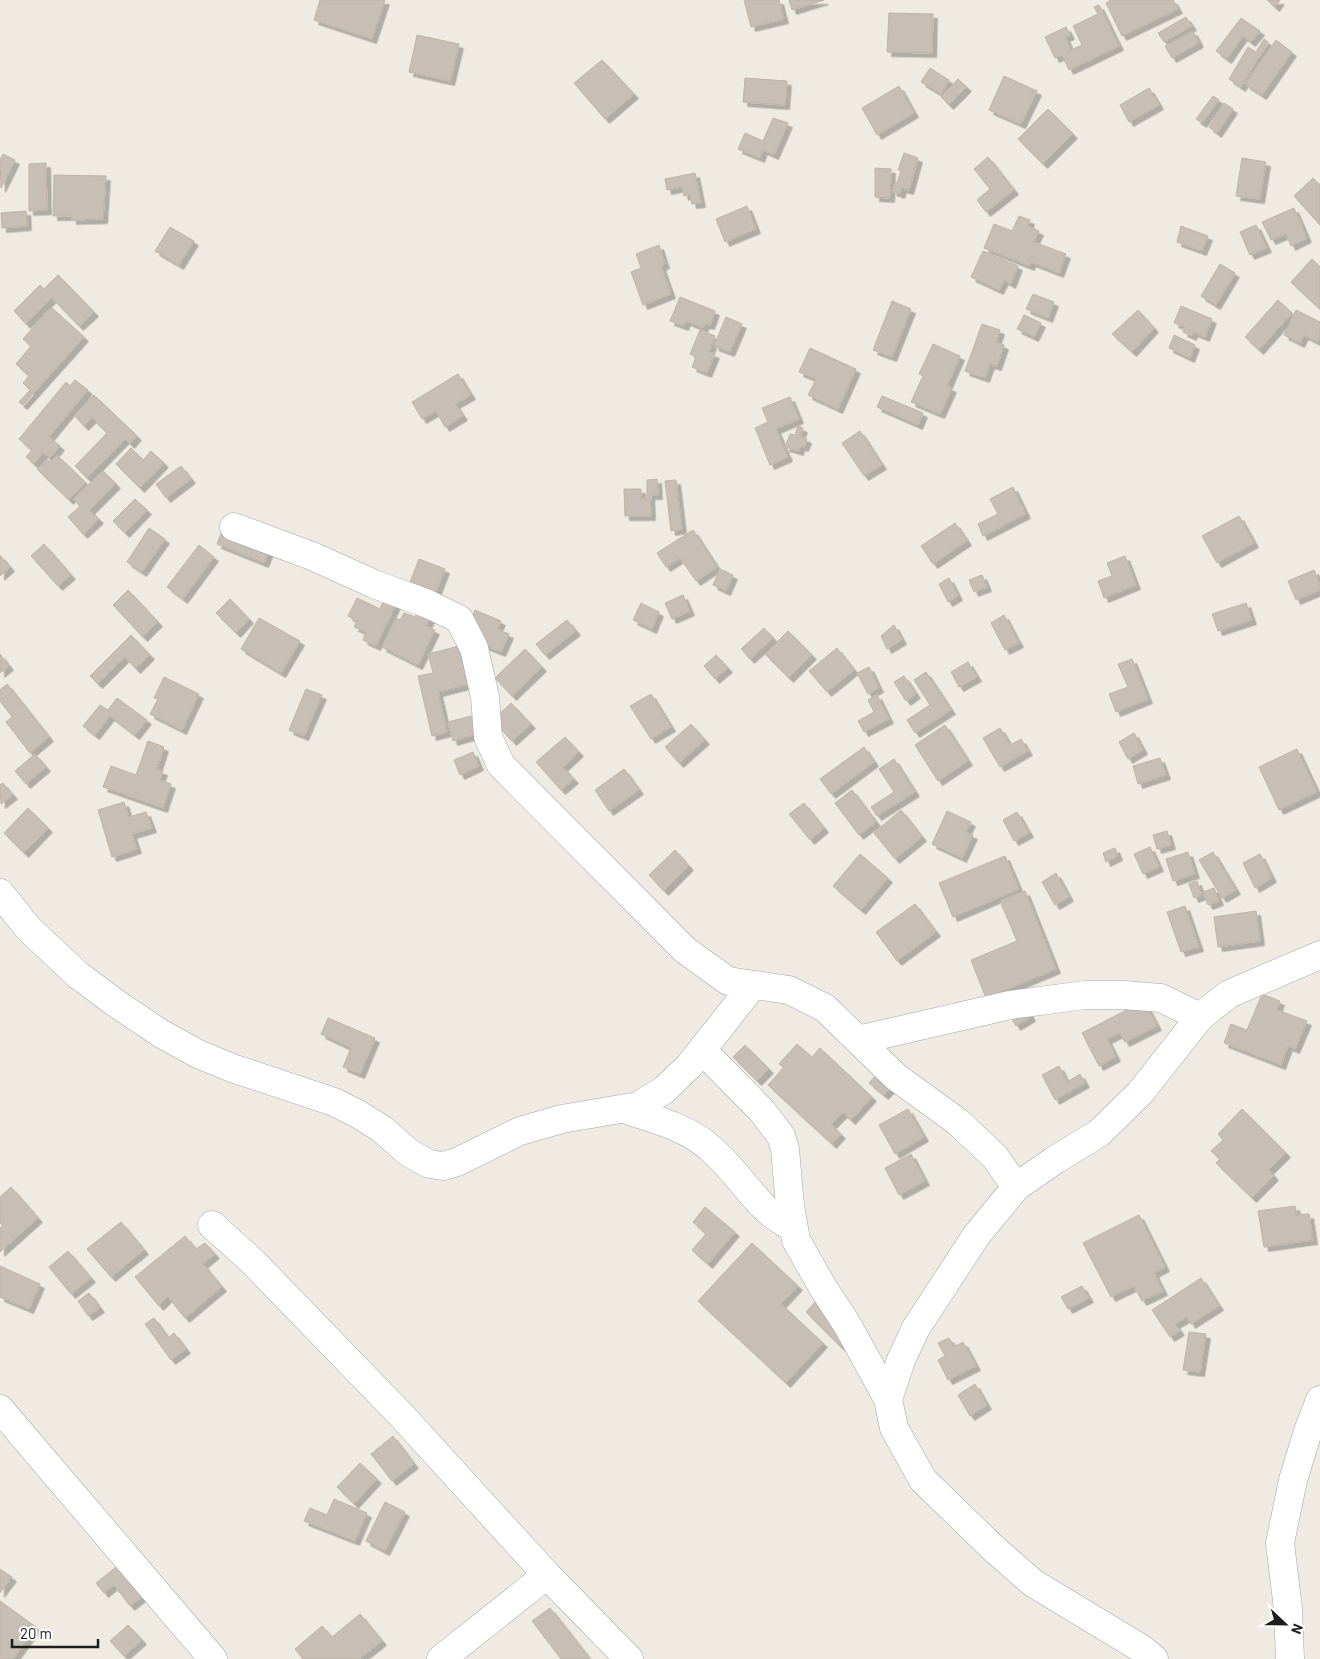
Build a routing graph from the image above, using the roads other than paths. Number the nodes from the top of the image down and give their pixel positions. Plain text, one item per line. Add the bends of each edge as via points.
1 (234, 527) dead end
2 (0, 893) edge
3 (1320, 954) edge
4 (753, 985) junction
5 (1200, 1018) junction
6 (858, 1040) junction
7 (702, 1050) junction
8 (624, 1108) junction
9 (1016, 1187) junction
10 (212, 1226) dead end
11 (793, 1228) junction
12 (888, 1399) junction
13 (1320, 1400) edge
14 (0, 1409) edge
15 (547, 1575) junction
16 (212, 1659) edge
17 (441, 1659) edge
18 (629, 1659) edge
19 (1154, 1659) edge
20 (1290, 1659) edge

1 - 4 street via 312,556 459,619 474,648 485,697 488,737 500,764 685,950 728,981
2 - 8 street via 29,929 78,975 160,1033 232,1068 342,1106 382,1129 408,1152 429,1164 444,1166 457,1162 520,1131
3 - 5 street via 1229,994
4 - 6 street via 789,990 825,1008
4 - 7 street
5 - 6 street via 1161,998 1085,995 1010,1005
5 - 9 street via 1140,1093 1099,1133
6 - 9 street via 896,1077 958,1122 995,1158
7 - 8 street via 664,1090 638,1106
7 - 11 street via 762,1111 781,1136
8 - 11 street via 692,1134 738,1176 762,1206
9 - 12 street via 976,1236 916,1328 900,1360
10 - 15 street via 253,1262 402,1416
11 - 12 street via 803,1254
12 - 19 street via 894,1428 923,1480 1033,1583
13 - 20 street via 1293,1480 1280,1543
14 - 16 street
15 - 17 street
15 - 18 street

